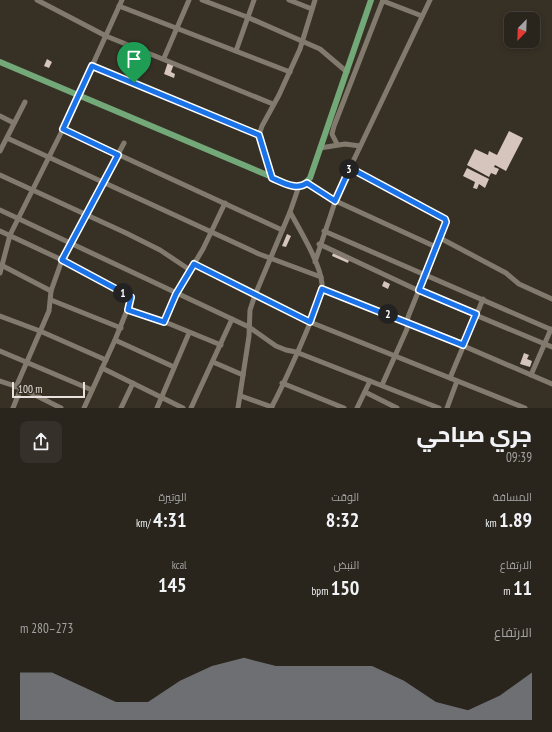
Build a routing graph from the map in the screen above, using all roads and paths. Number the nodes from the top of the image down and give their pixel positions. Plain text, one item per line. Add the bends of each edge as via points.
1 (37, 0) edge
2 (122, 0) edge
3 (189, 0) edge
4 (202, 0) edge
5 (254, 0) edge
6 (289, 0) edge
7 (315, 0) edge
8 (371, 0) edge
9 (383, 0) edge
10 (430, 0) edge
11 (119, 6) junction
12 (312, 9) junction
13 (422, 16) junction
14 (247, 17) junction
15 (178, 28) junction
16 (106, 36) junction
17 (302, 40) junction
18 (236, 51) junction
19 (164, 58) junction
20 (0, 62) edge
21 (92, 66) junction
22 (290, 72) junction
23 (347, 72) junction
24 (78, 96) junction
25 (25, 102) dead end
26 (273, 104) junction
27 (0, 116) edge
28 (14, 123) junction
29 (63, 129) junction
30 (259, 135) junction
31 (7, 138) junction
32 (124, 143) dead end
33 (337, 144) junction
34 (360, 146) junction
35 (320, 148) junction
36 (0, 151) edge
37 (118, 155) junction
38 (48, 157) junction
39 (350, 168) junction
40 (0, 175) edge
41 (272, 178) junction
42 (103, 183) junction
43 (307, 183) junction
44 (299, 186) junction
45 (32, 190) junction
46 (335, 201) junction
47 (224, 203) junction
48 (0, 210) edge
49 (290, 212) junction
50 (87, 214) junction
51 (18, 219) junction
52 (282, 230) junction
53 (0, 231) edge
54 (211, 232) junction
55 (324, 232) junction
56 (10, 235) junction
57 (440, 238) junction
58 (70, 244) junction
59 (320, 244) junction
60 (436, 247) junction
61 (270, 259) junction
62 (62, 260) junction
63 (315, 262) junction
64 (194, 264) junction
65 (1, 265) edge
66 (190, 270) junction
67 (0, 273) edge
68 (425, 274) junction
69 (321, 277) junction
70 (322, 289) junction
71 (419, 290) junction
72 (51, 291) junction
73 (176, 294) junction
74 (255, 295) junction
75 (483, 299) junction
76 (552, 299) edge
77 (51, 300) junction
78 (128, 310) junction
79 (476, 314) junction
80 (0, 316) edge
81 (232, 319) junction
82 (164, 322) junction
83 (310, 322) junction
84 (408, 322) junction
85 (249, 327) junction
86 (121, 328) junction
87 (552, 330) edge
88 (40, 331) junction
89 (189, 333) junction
90 (115, 340) junction
91 (545, 344) junction
92 (221, 345) junction
93 (463, 345) junction
94 (552, 347) edge
95 (0, 351) edge
96 (296, 352) junction
97 (395, 356) junction
98 (106, 360) junction
99 (27, 361) junction
100 (213, 362) junction
101 (174, 367) junction
102 (102, 368) junction
103 (243, 375) junction
104 (531, 375) junction
105 (450, 378) junction
106 (0, 381) edge
107 (370, 381) junction
108 (457, 382) junction
109 (133, 383) junction
110 (282, 383) junction
111 (552, 384) edge
112 (382, 385) junction
113 (19, 388) junction
114 (92, 390) junction
115 (365, 392) junction
116 (241, 396) junction
117 (161, 397) junction
118 (13, 408) edge
119 (61, 408) edge
120 (84, 408) edge
121 (121, 408) edge
122 (157, 408) edge
123 (183, 408) edge
124 (191, 408) edge
125 (238, 408) edge
126 (272, 408) edge
127 (344, 408) edge
128 (357, 408) edge
129 (397, 408) edge
130 (438, 408) edge
131 (447, 408) edge
132 (525, 408) edge

1 - 16 street
2 - 11 street
3 - 15 street
4 - 14 street
5 - 14 street
6 - 12 street
7 - 12 street
8 - 23 main road
9 - 13 street
9 - 33 street via 334,126 332,134
10 - 13 street
11 - 15 street
11 - 16 street
12 - 17 street
13 - 34 street
14 - 17 street
14 - 18 street
15 - 18 street
15 - 19 street
16 - 19 street
16 - 21 street
17 - 22 street
17 - 23 street via 323,51
18 - 22 street
19 - 26 street
20 - 24 main road
21 - 24 street
21 - 30 street
22 - 26 street
23 - 35 main road
24 - 29 street
24 - 41 main road
25 - 28 street
26 - 30 street
27 - 28 street
28 - 31 street
29 - 37 street
29 - 38 street
30 - 41 street
31 - 36 street
31 - 38 street
32 - 37 street
33 - 34 street
33 - 35 street
34 - 39 street
35 - 43 main road
37 - 42 street
37 - 47 street
38 - 42 street
38 - 45 street
39 - 46 street
39 - 57 street via 445,219
40 - 45 street
41 - 44 main road
42 - 50 street
42 - 54 street
43 - 44 main road
43 - 46 street
44 - 49 street
45 - 50 street
45 - 51 street
46 - 55 street
46 - 60 street
47 - 52 street
47 - 54 street
48 - 51 street
49 - 52 street
49 - 63 street
50 - 58 street
50 - 66 street via 160,250
51 - 56 street
51 - 58 street
52 - 61 street
53 - 56 street
54 - 61 street
54 - 64 street
55 - 59 street
55 - 68 street
56 - 62 street
56 - 65 street
57 - 60 street
57 - 76 street via 506,273 520,284
58 - 62 street
58 - 73 street
59 - 63 street
59 - 71 street
60 - 68 street
61 - 69 street
61 - 74 street
62 - 72 street
62 - 78 street via 131,297
63 - 69 street
64 - 66 street
64 - 74 street
65 - 67 street
65 - 72 street
66 - 73 street
68 - 71 street
68 - 75 street
69 - 70 street
70 - 83 street
70 - 84 street
71 - 79 street
71 - 84 street
72 - 77 street
73 - 81 street
73 - 82 street
74 - 83 street
74 - 85 street via 250,310
75 - 79 street
75 - 87 street
77 - 86 street
77 - 88 street
78 - 82 street
78 - 86 street
79 - 91 street
79 - 93 street
80 - 88 street
81 - 85 street
81 - 92 street
82 - 89 street
83 - 96 street
83 - 97 street
84 - 93 street
84 - 97 street
85 - 96 street via 276,346
85 - 103 street
86 - 90 street
87 - 91 street
88 - 98 street
88 - 99 street
89 - 92 street
89 - 101 street
90 - 98 street
90 - 101 street
91 - 94 street
91 - 104 street
92 - 100 street
93 - 104 street
93 - 105 street
95 - 99 street
96 - 107 street
96 - 110 street
97 - 105 street
97 - 112 street
98 - 102 street
99 - 113 street
99 - 114 street
100 - 103 street
100 - 124 street
101 - 117 street
102 - 109 street
102 - 114 street
103 - 116 street
104 - 111 street
105 - 108 street
106 - 113 street
107 - 112 street
107 - 115 street
108 - 131 street
108 - 132 street
109 - 117 street
109 - 121 street
110 - 126 street
110 - 127 street
112 - 130 street
113 - 118 street
113 - 119 street
114 - 120 street
115 - 128 street
115 - 129 street
116 - 125 street
116 - 126 street
117 - 122 street
117 - 123 street

